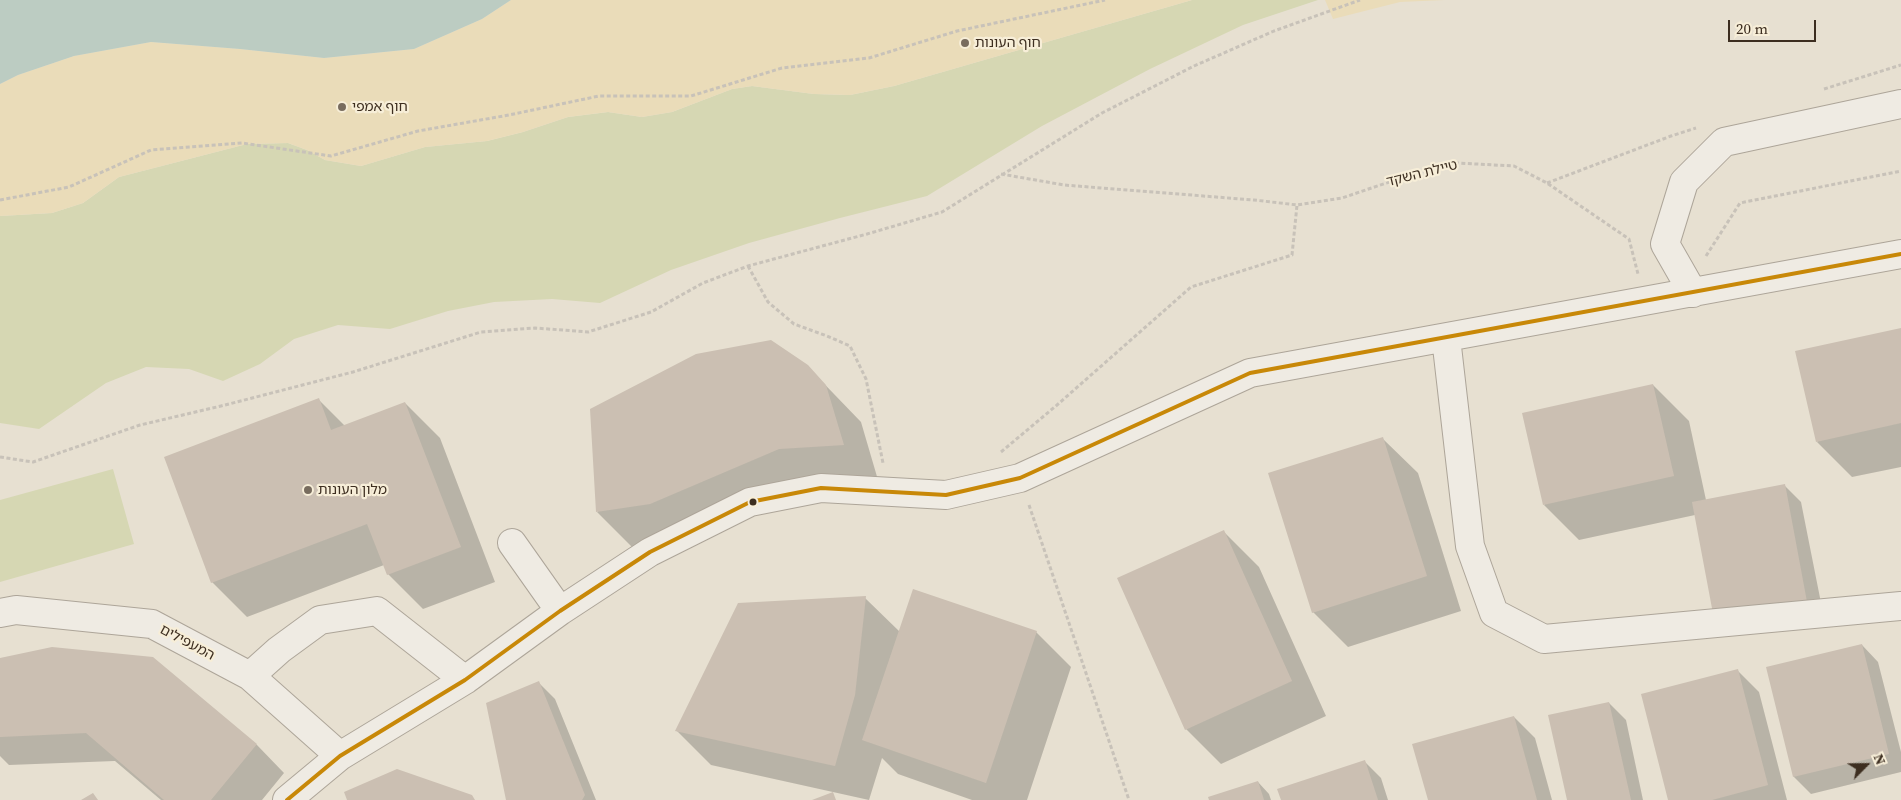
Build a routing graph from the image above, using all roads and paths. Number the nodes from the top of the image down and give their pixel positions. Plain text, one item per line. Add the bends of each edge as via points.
1 (1105, 0) edge
2 (1360, 0) edge
3 (1901, 104) edge
4 (1901, 171) edge
5 (1000, 174) junction
6 (0, 200) edge
7 (1297, 205) junction
8 (1901, 254) edge
9 (748, 266) junction
10 (1638, 275) dead end
11 (1687, 283) junction
12 (1446, 338) junction
13 (1000, 452) dead end
14 (0, 456) edge
15 (884, 469) dead end
16 (1020, 478) junction
17 (512, 543) dead end
18 (1901, 606) edge
19 (560, 611) junction
20 (0, 613) edge
21 (250, 676) junction
22 (465, 680) junction
23 (340, 756) junction
24 (287, 800) edge
25 (1129, 800) edge

1 - 6 path via 957,31 869,58 782,68 691,96 599,96 418,132 331,156 242,143 151,150 69,187
2 - 5 path via 1274,31 1194,66 1102,113
3 - 11 street via 1724,142 1684,182 1664,244
4 - 11 path via 1740,203
5 - 7 path, טיילת השקד via 1064,186
5 - 9 path via 942,212
7 - 10 path, טיילת השקד via 1342,198 1457,163 1514,166 1547,183 1629,239
7 - 13 path via 1292,255 1191,287
8 - 11 street
9 - 14 path via 703,284 651,312 588,332 535,328 481,332 353,372 140,425 33,462
9 - 15 path via 768,302 794,324 850,346 866,379
11 - 12 street
12 - 16 street via 1250,373
12 - 18 street via 1470,546 1494,613 1544,639
16 - 19 street via 946,495 821,488 750,502 650,552
16 - 25 path
17 - 19 street
19 - 22 street
20 - 21 street, המעפילים via 16,610 152,624
21 - 22 street via 278,650 320,620 377,610
21 - 23 street, המעפילים
22 - 23 street
23 - 24 street

